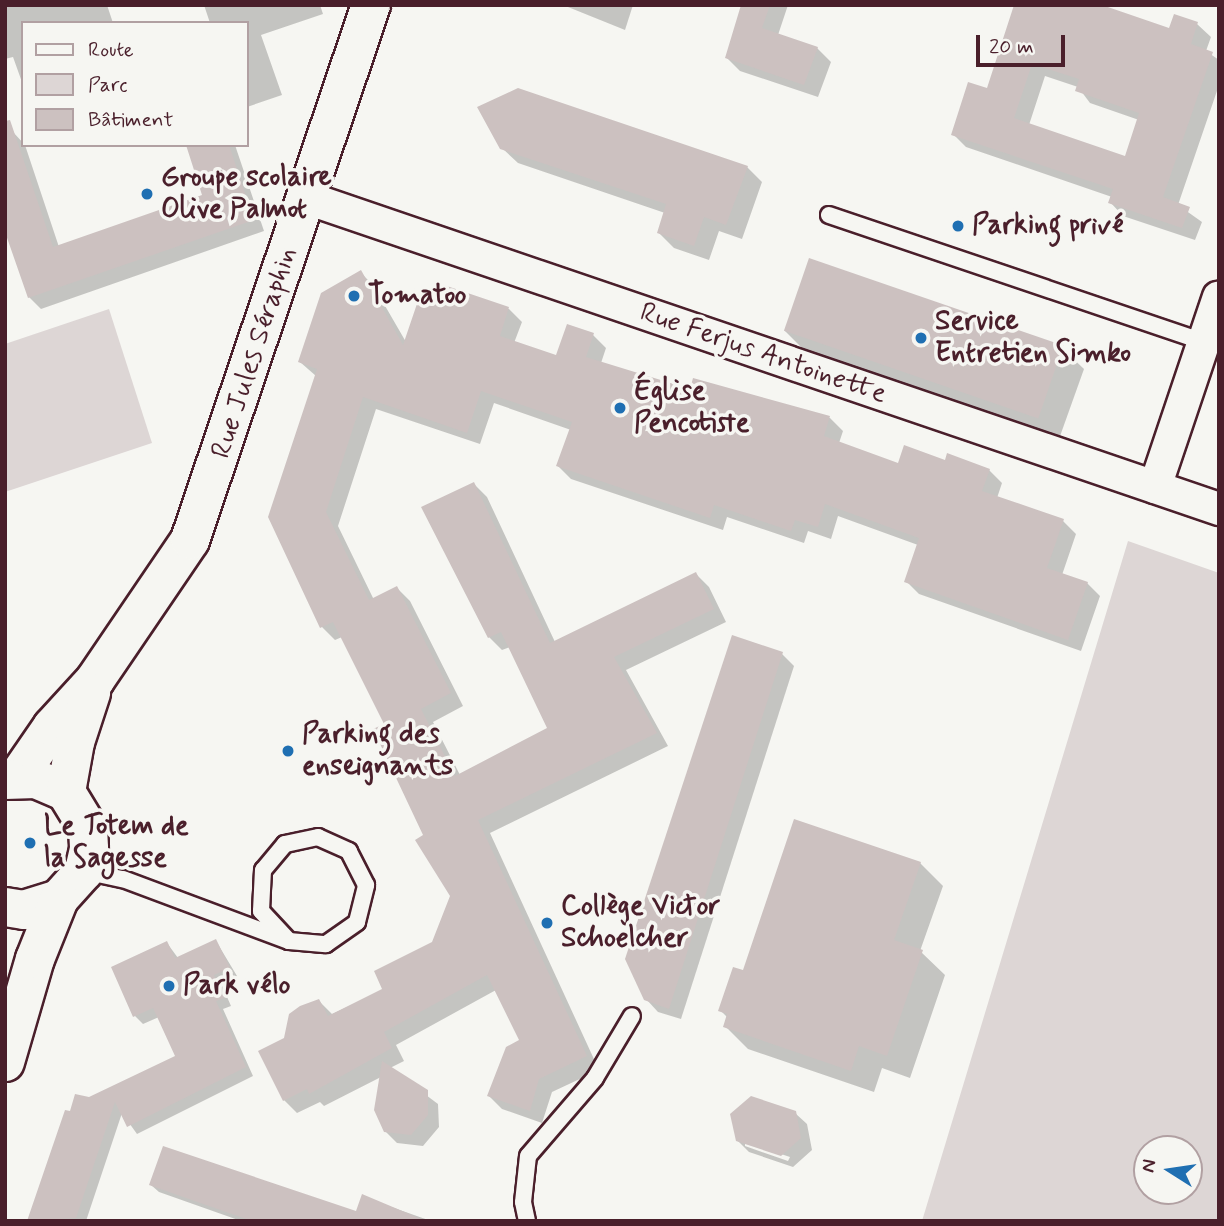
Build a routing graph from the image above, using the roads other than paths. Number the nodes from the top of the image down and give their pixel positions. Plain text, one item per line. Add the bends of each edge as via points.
1 (371, 5) edge
2 (307, 198) junction
3 (830, 215) dead end
4 (1219, 297) edge
5 (1204, 342) junction
6 (1155, 487) junction
7 (1219, 509) edge
8 (95, 680) junction
9 (11, 779) edge
10 (66, 792) junction
11 (77, 873) junction
12 (123, 879) junction
13 (5, 907) edge
14 (289, 941) junction
15 (632, 1016) dead end
16 (5, 1062) edge
17 (527, 1221) edge

1 - 2 street, Rue Jules Séraphin
2 - 6 street, Rue Ferjus Antoinette
2 - 8 street, Rue Jules Séraphin via 190,540
3 - 5 lane
4 - 5 street
5 - 6 street
6 - 7 street, Rue Ferjus Antoinette
8 - 9 street
8 - 10 street via 75,742
9 - 10 street via 36,779
10 - 11 street via 88,828
11 - 12 lane
11 - 12 lane
11 - 13 street via 23,910
11 - 16 street via 35,959
12 - 14 lane
14 - 14 lane via 326,944 357,922 366,885 349,851 318,837 285,844 263,870 261,911
15 - 17 lane via 595,1078 528,1156 523,1202

